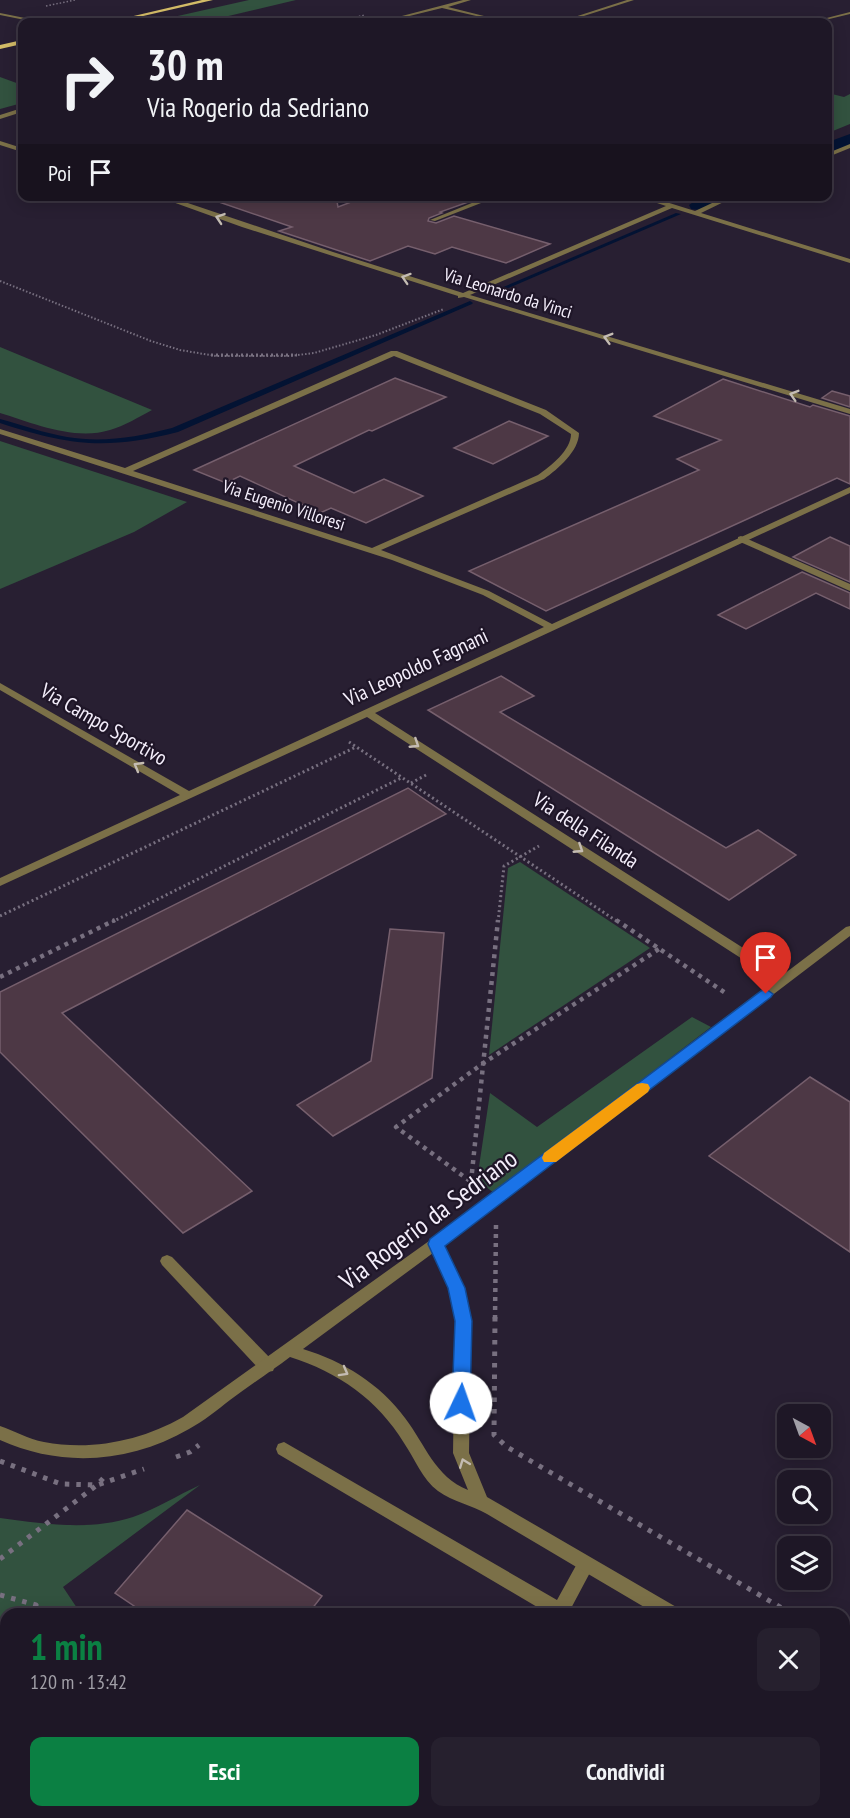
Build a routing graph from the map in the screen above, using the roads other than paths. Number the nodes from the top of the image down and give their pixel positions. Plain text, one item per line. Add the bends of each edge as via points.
1 (210, 0) edge
2 (469, 0) edge
3 (633, 0) edge
4 (428, 5) dead end
5 (440, 7) junction
6 (850, 13) edge
7 (0, 14) edge
8 (20, 18) edge
9 (129, 18) edge
10 (397, 18) edge
11 (488, 18) edge
12 (574, 18) edge
13 (829, 18) edge
14 (18, 43) edge
15 (0, 47) edge
16 (18, 111) edge
17 (0, 117) edge
18 (0, 143) edge
19 (850, 146) edge
20 (18, 149) edge
21 (832, 153) edge
22 (173, 201) edge
23 (483, 201) edge
24 (656, 201) edge
25 (722, 201) edge
26 (672, 206) junction
27 (696, 213) junction
28 (433, 220) dead end
29 (850, 261) edge
30 (462, 296) junction
31 (850, 412) edge
32 (0, 431) edge
33 (126, 471) junction
34 (850, 490) edge
35 (741, 539) junction
36 (372, 551) junction
37 (850, 588) edge
38 (551, 627) junction
39 (0, 686) edge
40 (366, 712) junction
41 (188, 795) junction
42 (0, 882) edge
43 (850, 930) edge
44 (784, 980) junction
45 (436, 1244) junction
46 (167, 1261) dead end
47 (290, 1351) junction
48 (267, 1366) junction
49 (0, 1433) edge
50 (284, 1449) dead end
51 (481, 1502) junction
52 (585, 1565) junction
53 (555, 1608) edge
54 (562, 1608) edge
55 (661, 1608) edge

1 - 9 main road
2 - 5 street
3 - 12 street
4 - 5 street
5 - 10 street
5 - 11 street
6 - 13 street
7 - 8 street
14 - 15 main road
16 - 17 street
18 - 20 street
19 - 21 street
30 -> 22 street, Via Leonardo da Vinci
23 - 28 street
24 - 26 street
25 - 27 street
26 - 27 street
26 - 30 street
27 - 29 street
31 -> 30 street, Via Leonardo da Vinci
32 - 33 street, Via Eugenio Villoresi
33 - 36 street, Via Eugenio Villoresi
33 - 36 street via 393,353 543,412 575,433 575,441 542,477
34 - 35 street, Via Leopoldo Fagnani
35 - 37 street
35 - 38 street, Via Leopoldo Fagnani
36 - 38 street, Via Eugenio Villoresi via 486,593
38 - 40 street, Via Leopoldo Fagnani
41 -> 39 street, Via Campo Sportivo
40 - 41 street, Via Leopoldo Fagnani
40 -> 44 street, Via della Filanda
41 - 42 street, Via Leopoldo Fagnani
43 - 44 street, Via Rogerio da Sedriano
44 - 45 street, Via Rogerio da Sedriano
45 - 47 street, Via Rogerio da Sedriano
51 -> 45 street via 460,1453 464,1321 457,1288
46 - 48 street
47 - 48 street, Via Rogerio da Sedriano
47 -> 51 street via 315,1357 349,1374 377,1396 444,1486
48 - 49 street, Via Rogerio da Sedriano via 174,1430 132,1446 96,1453 59,1451 23,1445
50 - 53 street
51 - 52 street
52 - 54 street
52 - 55 street

